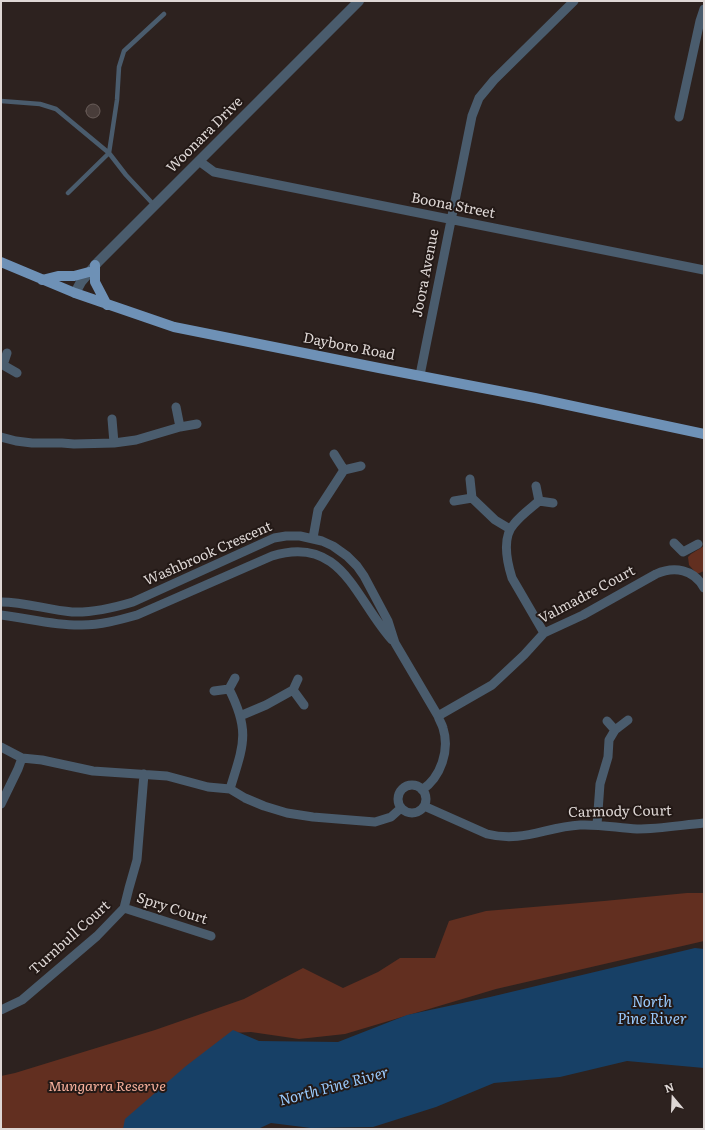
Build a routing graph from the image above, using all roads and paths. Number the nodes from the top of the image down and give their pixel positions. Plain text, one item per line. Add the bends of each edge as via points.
1 (359, 1) edge
2 (574, 1) edge
3 (704, 9) edge
4 (164, 14) dead end
5 (1, 101) edge
6 (679, 117) dead end
7 (109, 153) junction
8 (200, 161) junction
9 (68, 193) dead end
10 (154, 205) junction
11 (451, 220) junction
12 (1, 262) edge
13 (92, 269) junction
14 (704, 270) edge
15 (42, 280) junction
16 (75, 293) junction
17 (107, 304) junction
18 (7, 353) dead end
19 (2, 365) edge
20 (17, 373) dead end
21 (420, 375) junction
22 (176, 407) dead end
23 (112, 419) dead end
24 (197, 424) dead end
25 (180, 427) junction
26 (702, 433) edge
27 (1, 437) edge
28 (114, 443) junction
29 (334, 454) dead end
30 (361, 466) dead end
31 (344, 470) junction
32 (470, 480) dead end
33 (536, 486) dead end
34 (472, 498) junction
35 (454, 501) dead end
36 (539, 501) junction
37 (553, 503) dead end
38 (510, 529) junction
39 (313, 538) junction
40 (674, 543) dead end
41 (698, 544) dead end
42 (683, 552) junction
43 (680, 569) junction
44 (704, 588) edge
45 (1, 602) edge
46 (1, 615) edge
47 (544, 633) junction
48 (395, 643) junction
49 (234, 678) dead end
50 (298, 679) dead end
51 (228, 689) junction
52 (293, 690) junction
53 (214, 692) dead end
54 (304, 705) dead end
55 (240, 716) junction
56 (438, 716) junction
57 (628, 720) dead end
58 (607, 721) dead end
59 (615, 730) junction
60 (1, 747) edge
61 (22, 758) junction
62 (144, 774) junction
63 (230, 789) junction
64 (422, 790) junction
65 (1, 804) edge
66 (424, 806) junction
67 (401, 808) junction
68 (704, 823) edge
69 (597, 825) junction
70 (124, 908) junction
71 (211, 936) dead end
72 (1, 1010) edge

1 - 8 street, Woonara Drive
2 - 11 street, Joora Avenue via 479,98 472,116
3 - 6 street
4 - 7 lane via 124,52 119,67
5 - 7 lane via 40,104 56,109
7 - 9 lane
7 - 10 lane
8 - 10 street, Woonara Drive
8 - 11 street, Boona Street via 214,172
10 - 13 street, Woonara Drive
11 - 14 street, Boona Street
11 - 21 street, Joora Avenue
12 - 15 main road, Dayboro Road
13 - 15 main road via 74,276
13 - 16 street, Woonara Drive
13 - 17 main road via 95,282
15 - 16 main road, Dayboro Road
16 - 17 main road, Dayboro Road
17 - 21 main road, Dayboro Road via 174,327
18 - 19 street
19 - 20 street
21 - 26 main road, Dayboro Road
22 - 25 street
23 - 28 street
24 - 25 street
25 - 28 street via 136,440
27 - 28 street via 32,443
29 - 31 street
30 - 31 street
31 - 39 street via 318,510
32 - 34 street
33 - 36 street
34 - 35 street
34 - 38 street via 495,520
36 - 37 street
36 - 38 street
38 - 47 street via 507,549 509,569
39 - 45 street, Washbrook Crescent via 274,538 133,602 113,608 72,612
39 - 48 street, Washbrook Crescent via 333,546 357,566 388,621
40 - 42 street
41 - 42 street
42 - 43 street
43 - 44 street via 700,581
43 - 47 street, Valmadre Court via 656,574 583,615
46 - 48 street, Washbrook Crescent via 82,625 118,620 137,615 272,556 298,551 323,556 341,570 380,627
47 - 56 street, Valmadre Court via 524,656 492,685
48 - 56 street, Washbrook Crescent
49 - 51 street
50 - 52 street
51 - 53 street
51 - 55 street
52 - 54 street
52 - 55 street
55 - 63 street via 243,744
56 - 64 street, Washbrook Crescent via 443,728 443,762 428,786
57 - 59 street
58 - 59 street
59 - 69 street via 609,740 608,757 600,784
60 - 61 street
61 - 62 street via 93,771
61 - 65 street
62 - 63 street
62 - 70 street, Turnbull Court via 137,860
63 - 67 street via 264,806 313,817 375,822 391,817
64 - 66 street via 426,798
64 - 67 street via 409,785 401,790 398,799
66 - 67 street via 412,813
66 - 69 street, Carmody Court via 498,837 524,836 566,826
68 - 69 street, Carmody Court via 664,828
70 - 71 street, Spry Court
70 - 72 street, Turnbull Court via 97,936 22,1000

